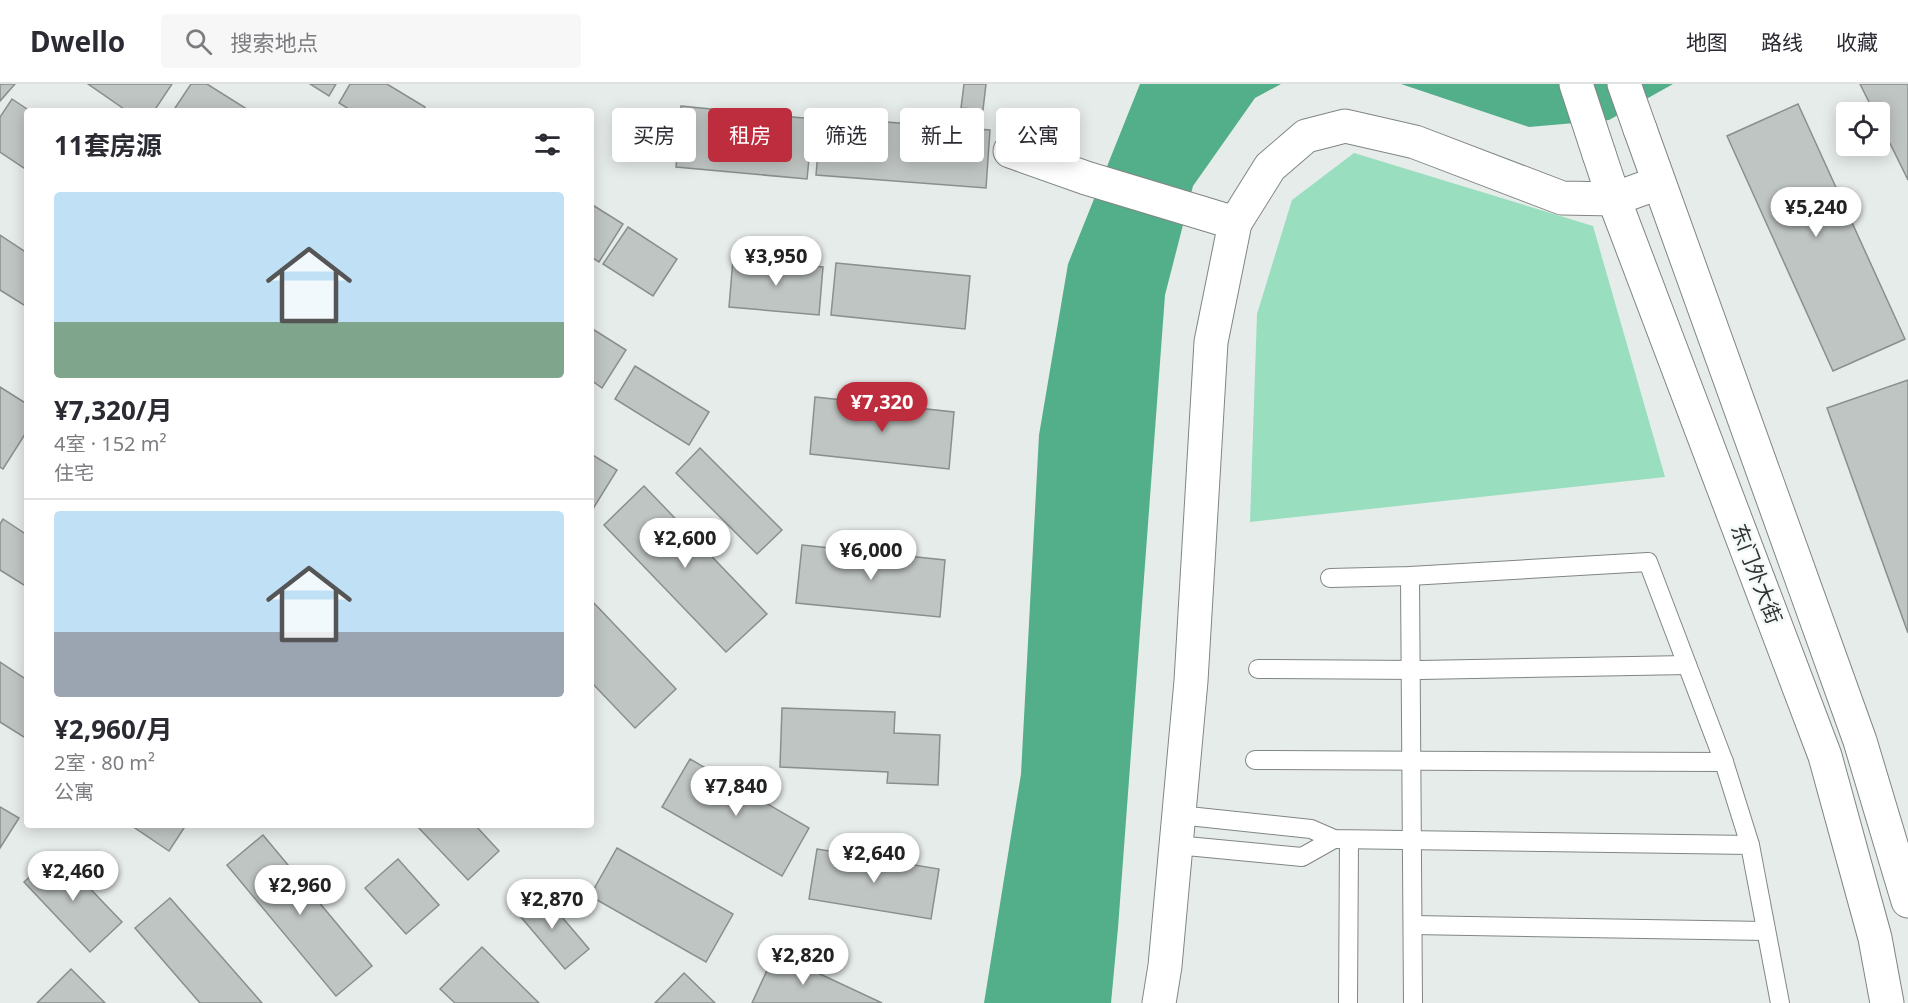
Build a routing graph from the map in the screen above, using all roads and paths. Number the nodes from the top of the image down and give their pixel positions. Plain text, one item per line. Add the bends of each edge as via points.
1 (1576, 84) edge
2 (1624, 84) edge
3 (1041, 162) edge
4 (1658, 183) junction
5 (1614, 198) junction
6 (1228, 221) junction
7 (1410, 576) junction
8 (1330, 578) dead end
9 (1688, 665) junction
10 (1258, 669) dead end
11 (1411, 669) junction
12 (1255, 760) dead end
13 (1412, 761) junction
14 (1724, 762) junction
15 (1177, 830) junction
16 (1341, 839) junction
17 (1413, 841) junction
18 (1750, 845) junction
19 (1908, 902) edge
20 (1413, 925) junction
21 (1766, 931) junction
22 (1159, 1003) edge
23 (1348, 1003) edge
24 (1413, 1003) edge
25 (1780, 1003) edge
26 (1887, 1003) edge

1 - 5 main road, 东门外大街
2 - 4 main road, 东门外大街
3 - 6 main road
4 - 5 main road
4 - 19 main road, 东门外大街 via 1860,741
5 - 6 main road via 1562,198 1415,142 1345,126 1306,136 1270,167
5 - 26 main road, 东门外大街 via 1825,756 1875,938
6 - 15 main road via 1211,342 1191,681
7 - 8 lane
7 - 9 lane via 1648,562
7 - 11 lane
9 - 11 lane
9 - 14 lane
10 - 11 lane
11 - 13 lane
12 - 13 lane
13 - 14 lane
13 - 17 lane
14 - 18 lane
15 - 16 lane via 1306,829
15 - 16 lane via 1302,857
15 - 22 main road
16 - 17 lane
16 - 23 lane
17 - 18 lane
17 - 20 lane
18 - 21 lane
20 - 21 lane
20 - 24 lane
21 - 25 lane

